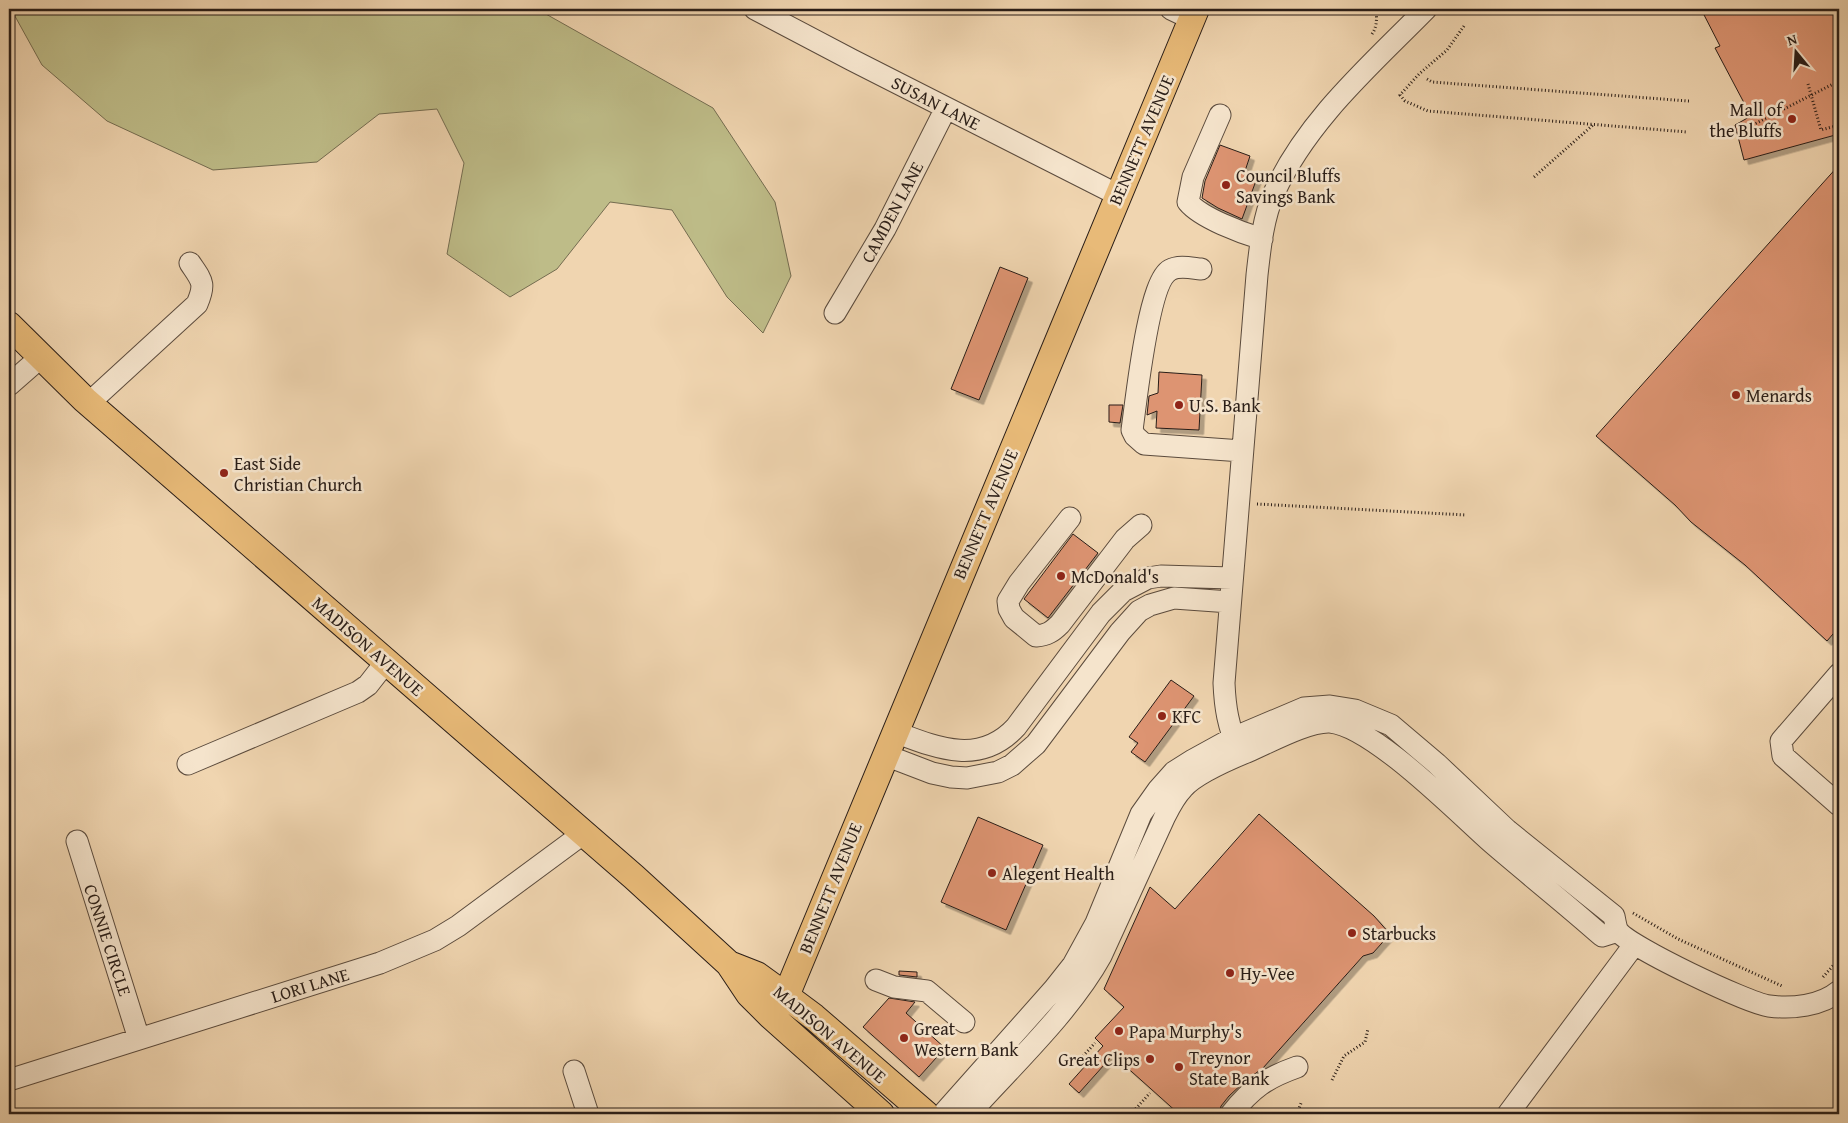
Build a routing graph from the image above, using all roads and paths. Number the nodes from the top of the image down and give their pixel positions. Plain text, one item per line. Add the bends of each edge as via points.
1 (756, 9) edge
2 (1376, 9) edge
3 (1426, 9) edge
4 (1186, 12) edge
5 (1404, 17) edge
6 (1464, 26) dead end
7 (1370, 36) dead end
8 (1427, 79) dead end
9 (1839, 81) edge
10 (1808, 84) dead end
11 (1812, 95) junction
12 (1689, 101) dead end
13 (946, 108) junction
14 (1220, 114) dead end
15 (1593, 125) junction
16 (1839, 125) edge
17 (1686, 132) dead end
18 (1737, 133) dead end
19 (1534, 176) dead end
20 (1118, 195) junction
21 (1262, 239) junction
22 (190, 263) dead end
23 (1201, 269) dead end
24 (834, 313) dead end
25 (9, 325) edge
26 (41, 357) junction
27 (9, 384) edge
28 (89, 403) junction
29 (1242, 451) junction
30 (1238, 503) junction
31 (1466, 515) dead end
32 (1070, 518) dead end
33 (1141, 525) dead end
34 (1232, 578) junction
35 (1230, 602) junction
36 (386, 662) junction
37 (1839, 674) edge
38 (895, 732) junction
39 (1237, 746) junction
40 (885, 756) junction
41 (188, 764) dead end
42 (1839, 806) edge
43 (584, 833) junction
44 (77, 841) dead end
45 (1634, 914) dead end
46 (1626, 938) junction
47 (1839, 959) edge
48 (729, 964) junction
49 (1820, 979) dead end
50 (876, 980) dead end
51 (1789, 987) dead end
52 (1839, 991) edge
53 (786, 996) junction
54 (771, 1016) junction
55 (964, 1022) dead end
56 (1368, 1029) dead end
57 (139, 1039) junction
58 (1095, 1043) dead end
59 (1076, 1064) dead end
60 (1297, 1067) dead end
61 (574, 1071) dead end
62 (9, 1080) edge
63 (1332, 1080) dead end
64 (1150, 1093) dead end
65 (1301, 1103) dead end
66 (588, 1114) edge
67 (881, 1114) edge
68 (926, 1114) edge
69 (943, 1114) edge
70 (969, 1114) edge
71 (1132, 1114) edge
72 (1231, 1114) edge
73 (1297, 1114) edge
74 (1508, 1114) edge

1 - 13 street, SUSAN LANE
2 - 7 path via 1376,24
3 - 5 street
4 - 20 main road, BENNETT AVENUE
5 - 21 street via 1299,148 1274,194
6 - 15 path via 1447,50 1400,95 1405,101 1428,112
8 - 12 path via 1432,82
9 - 11 path
10 - 11 path
11 - 16 path via 1821,130
11 - 18 path
13 - 20 street, SUSAN LANE
13 - 24 street, CAMDEN LANE via 885,228
14 - 21 street via 1192,178 1188,202 1226,225
15 - 17 path
15 - 19 path
20 - 38 main road, BENNETT AVENUE
21 - 29 street
22 - 28 street via 202,280 197,304
23 - 29 street via 1183,267 1170,270 1157,292 1146,335 1132,430 1144,444
25 - 26 main road, MADISON AVENUE
26 - 27 street
26 - 28 main road, MADISON AVENUE
28 - 36 main road, MADISON AVENUE
29 - 30 street
30 - 31 path
30 - 34 street
32 - 33 street via 1008,601 1014,618 1036,636 1052,632 1060,624 1125,539
34 - 35 street
34 - 38 street via 1161,576 1148,578 1123,591 1101,613 1016,726 996,743 971,750 944,749
35 - 39 street via 1224,683 1226,713
35 - 40 street via 1174,598 1150,604 1139,611 1036,744 1012,765 998,772 967,778 951,777
36 - 41 street via 368,685 358,692
36 - 43 main road, MADISON AVENUE
37 - 42 street via 1781,741 1783,756
38 - 40 main road, BENNETT AVENUE
39 - 46 street via 1308,725 1331,722 1359,732 1409,768 1602,936
39 - 69 street via 1174,772 1158,790 1141,814 1096,923 1073,965
39 - 70 street via 1185,786 1175,798 1090,975
40 - 53 main road, BENNETT AVENUE
43 - 48 main road, MADISON AVENUE
43 - 57 street, LORI LANE via 458,926 418,948 371,966
44 - 57 street, CONNIE CIRCLE
45 - 51 path via 1678,939 1779,986
46 - 52 street via 1715,985 1769,1006 1824,1001
46 - 74 street
47 - 49 path
48 - 53 main road, MADISON AVENUE via 757,975
48 - 54 main road, MADISON AVENUE via 750,994
50 - 55 street via 894,987 927,991
53 - 54 main road, BENNETT AVENUE
53 - 68 main road, MADISON AVENUE
54 - 67 main road, MADISON AVENUE
56 - 63 path via 1365,1042 1344,1056
57 - 62 street, LORI LANE
58 - 59 path
60 - 72 street via 1276,1074 1254,1089
61 - 66 street
64 - 71 path
65 - 73 path

